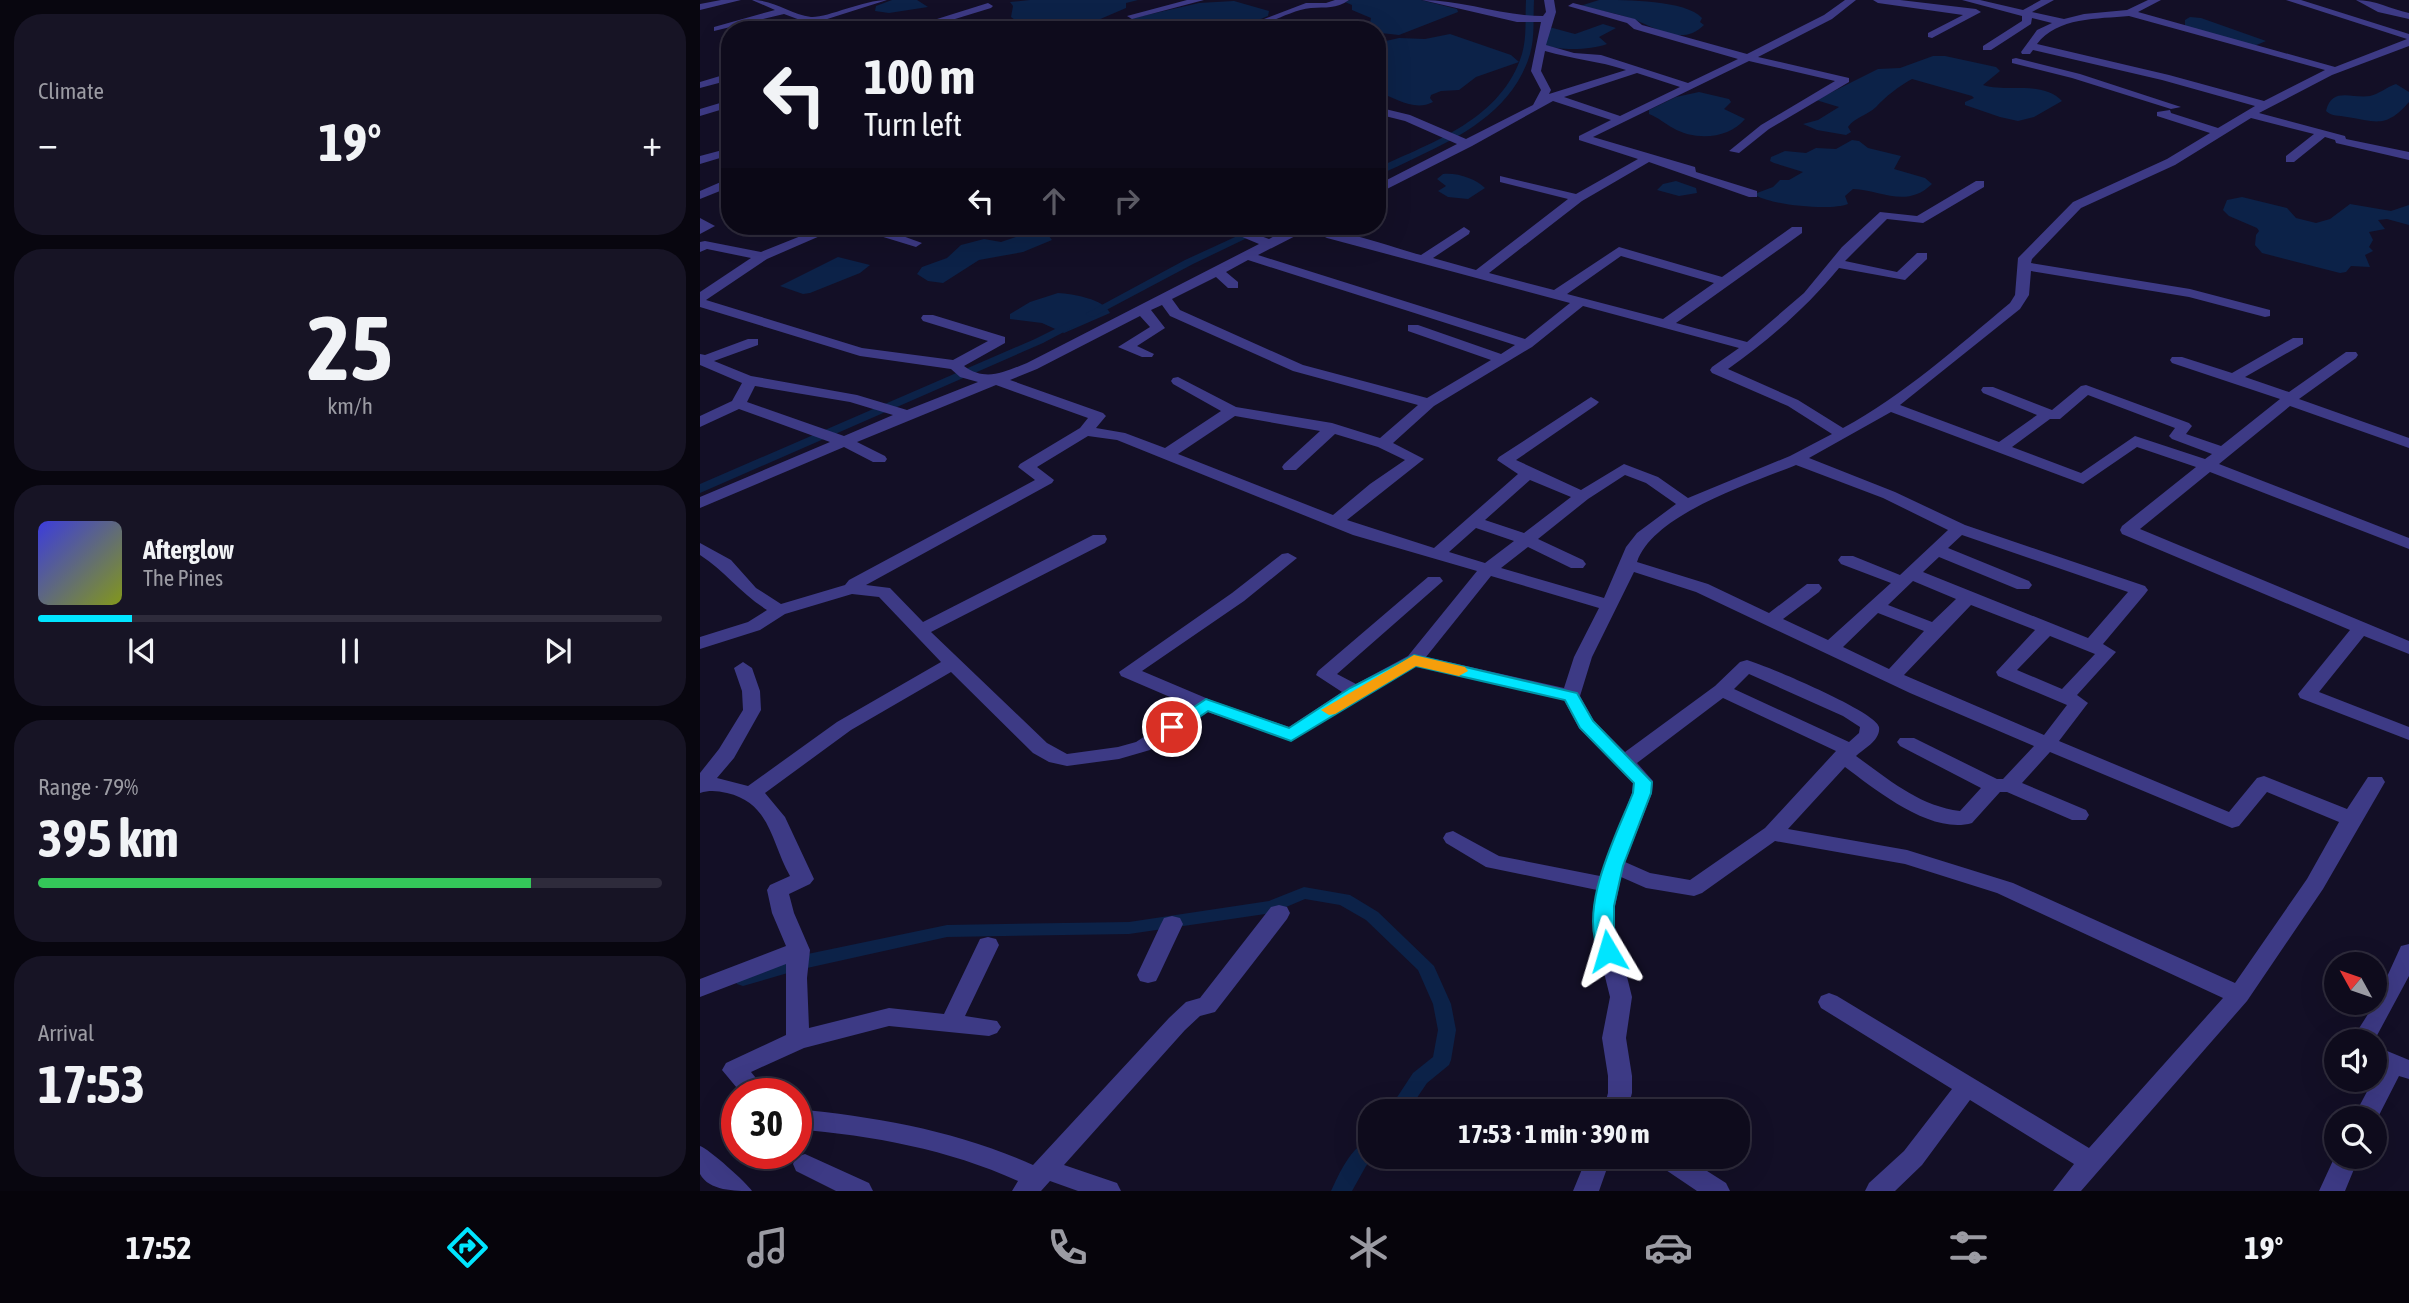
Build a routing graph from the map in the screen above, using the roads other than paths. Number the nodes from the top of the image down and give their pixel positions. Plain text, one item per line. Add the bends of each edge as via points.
1 (736, 0) edge
2 (757, 0) edge
3 (882, 0) edge
4 (1199, 0) edge
5 (1344, 0) edge
6 (1427, 0) edge
7 (1594, 0) edge
8 (1852, 0) edge
9 (1878, 0) edge
10 (1967, 0) edge
11 (2049, 0) edge
12 (2156, 0) edge
13 (2291, 0) edge
14 (2361, 0) edge
15 (1991, 2) edge
16 (988, 6) dead end
17 (1573, 6) junction
18 (700, 7) edge
19 (783, 10) junction
20 (1546, 13) edge
21 (1974, 13) junction
22 (2025, 13) junction
23 (2129, 13) junction
24 (800, 16) junction
25 (1132, 16) dead end
26 (2409, 16) edge
27 (813, 20) joint
28 (745, 21) edge
29 (783, 21) edge
30 (937, 21) edge
31 (1265, 21) edge
32 (2062, 22) junction
33 (721, 28) edge
34 (718, 29) dead end
35 (1931, 35) dead end
36 (2409, 37) edge
37 (2409, 42) edge
38 (2031, 46) junction
39 (1542, 47) junction
40 (1987, 48) dead end
41 (2391, 50) junction
42 (2409, 55) edge
43 (1748, 58) junction
44 (1640, 69) junction
45 (2335, 70) junction
46 (721, 79) edge
47 (700, 85) edge
48 (1691, 87) junction
49 (1556, 97) junction
50 (1542, 100) junction
51 (721, 106) edge
52 (2257, 110) junction
53 (700, 113) edge
54 (1386, 113) edge
55 (1621, 120) junction
56 (2217, 132) junction
57 (2323, 133) junction
58 (1465, 143) junction
59 (1735, 151) dead end
60 (721, 154) edge
61 (2409, 156) edge
62 (1648, 158) junction
63 (2290, 159) dead end
64 (700, 160) edge
65 (1504, 179) dead end
66 (1980, 184) dead end
67 (1386, 185) edge
68 (721, 186) edge
69 (1753, 194) dead end
70 (700, 195) edge
71 (1578, 198) junction
72 (700, 222) edge
73 (700, 230) edge
74 (1464, 230) dead end
75 (1797, 230) dead end
76 (814, 235) edge
77 (891, 235) edge
78 (1244, 235) edge
79 (1281, 235) edge
80 (1332, 235) edge
81 (1263, 242) junction
82 (916, 243) dead end
83 (700, 248) edge
84 (1245, 255) junction
85 (762, 256) junction
86 (1922, 256) dead end
87 (1425, 258) junction
88 (1836, 263) junction
89 (2023, 266) junction
90 (1216, 270) junction
91 (1480, 273) junction
92 (1724, 282) junction
93 (1233, 285) dead end
94 (1556, 295) junction
95 (700, 298) edge
96 (1163, 298) junction
97 (1580, 302) junction
98 (700, 303) edge
99 (1143, 310) junction
100 (2265, 313) dead end
101 (928, 318) dead end
102 (1664, 325) junction
103 (1413, 328) dead end
104 (2298, 341) dead end
105 (753, 342) dead end
106 (1527, 344) junction
107 (1750, 347) junction
108 (1147, 354) dead end
109 (2351, 355) dead end
110 (701, 359) edge
111 (1503, 359) junction
112 (2177, 360) dead end
113 (957, 367) junction
114 (2233, 378) junction
115 (751, 380) junction
116 (1178, 381) dead end
117 (994, 382) junction
118 (1988, 390) dead end
119 (2289, 399) junction
120 (1591, 402) dead end
121 (1429, 403) junction
122 (738, 404) junction
123 (1890, 406) junction
124 (1232, 411) junction
125 (901, 413) junction
126 (2048, 414) junction
127 (700, 422) edge
128 (1332, 428) junction
129 (1086, 430) junction
130 (1843, 434) junction
131 (842, 441) junction
132 (2409, 443) edge
133 (1383, 444) junction
134 (2002, 447) junction
135 (2223, 452) junction
136 (1166, 455) junction
137 (1796, 459) junction
138 (879, 460) dead end
139 (2207, 465) junction
140 (1290, 467) dead end
141 (1528, 473) junction
142 (1582, 496) junction
143 (700, 503) edge
144 (1687, 505) junction
145 (1335, 522) junction
146 (1474, 522) junction
147 (1959, 529) junction
148 (1098, 539) dead end
149 (1525, 539) junction
150 (2409, 544) edge
151 (700, 548) edge
152 (1937, 550) junction
153 (1438, 554) junction
154 (1288, 558) dead end
155 (1847, 560) dead end
156 (1577, 564) dead end
157 (1628, 565) junction
158 (1487, 570) junction
159 (1907, 578) junction
160 (1434, 581) dead end
161 (2024, 585) dead end
162 (1813, 588) dead end
163 (851, 589) junction
164 (1968, 598) junction
165 (1609, 605) junction
166 (1875, 606) junction
167 (779, 610) junction
168 (1770, 621) junction
169 (2361, 628) junction
170 (1935, 629) junction
171 (2047, 629) junction
172 (921, 630) junction
173 (700, 643) edge
174 (2091, 646) junction
175 (2409, 648) edge
176 (1831, 649) junction
177 (1414, 660) junction
178 (953, 664) junction
179 (743, 668) dead end
180 (1892, 677) junction
181 (1722, 690) junction
182 (1356, 692) junction
183 (1571, 696) junction
184 (2065, 697) junction
185 (1206, 705) junction
186 (2409, 734) edge
187 (1907, 742) dead end
188 (2047, 744) junction
189 (1847, 753) junction
190 (1625, 762) junction
191 (2375, 782) dead end
192 (701, 784) edge
193 (2002, 786) junction
194 (752, 793) junction
195 (2079, 815) dead end
196 (2351, 819) junction
197 (1772, 833) junction
198 (1453, 838) dead end
199 (1612, 876) junction
200 (1279, 913) dead end
201 (1172, 925) dead end
202 (988, 945) dead end
203 (800, 950) junction
204 (2409, 952) edge
205 (1148, 975) dead end
206 (700, 988) edge
207 (2239, 995) junction
208 (1829, 1002) dead end
209 (950, 1024) junction
210 (989, 1027) dead end
211 (2369, 1029) edge
212 (798, 1040) junction
213 (2393, 1063) edge
214 (742, 1078) edge
215 (1967, 1087) junction
216 (1618, 1099) edge
217 (2371, 1106) edge
218 (812, 1121) edge
219 (700, 1156) edge
220 (2091, 1162) junction
221 (812, 1167) edge
222 (1594, 1169) edge
223 (1684, 1169) edge
224 (2342, 1169) edge
225 (1035, 1179) edge
226 (739, 1191) edge
227 (860, 1191) edge
228 (1108, 1191) edge
229 (1586, 1191) edge
230 (1717, 1191) edge
231 (1878, 1191) edge
232 (2066, 1191) edge
233 (2332, 1191) edge

1 - 18 street
2 - 19 street
3 - 27 street
4 - 25 street
5 - 31 street via 1327,6 1309,5
6 - 20 street via 1517,19
7 - 17 street
8 - 43 street
9 - 21 street
10 - 15 street
11 - 22 street
12 - 23 street
13 - 36 street
14 - 26 street
15 - 21 street
15 - 22 street
16 - 30 street
17 - 20 street
17 - 43 street
19 - 24 street
19 - 28 street
20 - 39 street
21 - 35 street
22 - 32 street
22 - 40 street via 2027,22
23 - 32 street
23 - 45 street
24 - 27 street
24 - 29 street
32 - 38 street via 2044,29
33 - 34 street
37 - 41 street
38 - 52 street via 2165,77
38 - 56 street via 2016,61 2175,107 2161,114
39 - 44 street
39 - 50 street via 1536,71 1546,90
41 - 42 street
41 - 45 street
43 - 48 street
43 - 59 street via 1845,80 1775,120
44 - 48 street
44 - 49 street
45 - 52 street
46 - 47 street
48 - 55 street
49 - 50 street
49 - 55 street
50 - 58 street via 1530,112
51 - 53 street
52 - 56 street
52 - 57 street
54 - 58 street via 1406,117
55 - 62 street via 1583,138
56 - 89 street via 2171,162 2077,205 2031,250
57 - 61 street
57 - 63 street
58 - 67 street
60 - 64 street
62 - 69 street
62 - 71 street
65 - 71 street
66 - 88 street via 1919,219 1884,215
68 - 70 street
71 - 91 street
72 - 73 street via 709,226
74 - 87 street
75 - 92 street
76 - 85 street
77 - 82 street
78 - 81 street
79 - 81 street
80 - 87 street
81 - 84 street
83 - 85 street
84 - 90 street
84 - 106 street
85 - 95 street
86 - 88 street via 1900,277
87 - 91 street
88 - 107 street via 1809,296
89 - 100 street via 2190,293
89 - 123 street via 2022,295 2003,318
90 - 93 street
90 - 96 street
91 - 94 street
92 - 94 street via 1619,251
92 - 102 street
94 - 97 street
96 - 99 street
96 - 121 street via 1175,313 1298,368
97 - 102 street
97 - 106 street
98 - 113 street via 860,352
99 - 108 street via 1158,328 1125,347
99 - 117 street
101 - 113 street via 1000,340
102 - 107 street
103 - 111 street
104 - 114 street
105 - 110 street
106 - 111 street
107 - 130 street via 1717,370 1793,403
109 - 119 street
110 - 115 street
111 - 121 street
112 - 114 street
113 - 117 street
114 - 119 street
115 - 122 street
115 - 125 street
116 - 124 street
117 - 125 street
117 - 129 street via 1097,416
118 - 126 street
119 - 132 street
119 - 135 street
120 - 141 street via 1505,460
121 - 133 street
122 - 127 street
122 - 131 street
123 - 130 street
123 - 134 street
124 - 128 street
124 - 136 street
125 - 131 street
126 - 134 street
126 - 135 street via 2055,416 2086,389 2184,426 2177,436
128 - 133 street
128 - 140 street
129 - 136 street via 1119,436
129 - 163 street via 1027,467 1046,480 891,562
130 - 137 street
131 - 138 street
131 - 143 street
133 - 145 street via 1416,459
134 - 139 street via 2083,480 2135,441
135 - 139 street
136 - 145 street
137 - 144 street
137 - 147 street via 1889,495
139 - 150 street
139 - 169 street via 2128,530
141 - 142 street
141 - 146 street
142 - 144 street via 1624,468 1652,480
142 - 149 street
144 - 157 street via 1643,537
145 - 153 street
146 - 149 street
146 - 153 street
147 - 152 street
147 - 174 street via 2139,590
148 - 172 street
149 - 156 street
149 - 158 street
151 - 167 street via 725,564 750,592
152 - 159 street
152 - 161 street
153 - 158 street
154 - 185 street via 1128,672
155 - 159 street
157 - 165 street
157 - 168 street via 1702,588
158 - 165 street
158 - 177 street
159 - 164 street
159 - 166 street
160 - 182 street via 1325,675
162 - 168 street
163 - 167 street
163 - 172 street via 884,592
164 - 170 street
164 - 171 street
165 - 183 street via 1583,657
166 - 170 street
166 - 176 street
167 - 173 street via 754,626
168 - 176 street
169 - 175 street
169 - 186 street via 2307,694
170 - 180 street
171 - 174 street
171 - 184 street via 2004,672
172 - 178 street
174 - 184 street via 2107,652
176 - 180 street
177 - 182 street
177 - 183 street
178 - 185 street via 1040,748 1068,760 1143,746
178 - 194 street via 844,726
179 - 192 street via 752,710 727,753
180 - 188 street
181 - 189 street
181 - 189 street via 1746,666 1830,703 1869,724 1867,737
181 - 190 street
182 - 185 street via 1291,735
183 - 190 street via 1586,724
184 - 188 street via 2079,703
187 - 193 street
188 - 193 street
188 - 196 street via 2232,821 2264,783
189 - 193 street via 1903,798 1945,818 1965,818
189 - 197 street
190 - 199 street via 1643,782 1642,793
191 - 196 street
192 - 194 street
193 - 195 street
194 - 203 street via 777,816 792,864 803,879 778,890
196 - 207 street via 2315,884
197 - 199 street via 1695,888
197 - 207 street via 1907,857 2005,888
198 - 199 street via 1493,862
199 - 216 street via 1604,928 1621,997 1614,1038
200 - 225 street via 1207,1006 1194,1008 1177,1024
201 - 205 street
202 - 209 street
203 - 206 street
203 - 212 street
204 - 211 street
207 - 220 street
208 - 215 street
209 - 210 street
209 - 212 street via 889,1017
212 - 214 street via 734,1070
213 - 217 street
215 - 220 street
215 - 231 street via 1913,1158
218 - 225 street via 919,1139 1011,1166
219 - 226 street
220 - 232 street
221 - 227 street
222 - 229 street
223 - 230 street
224 - 233 street
225 - 228 street

